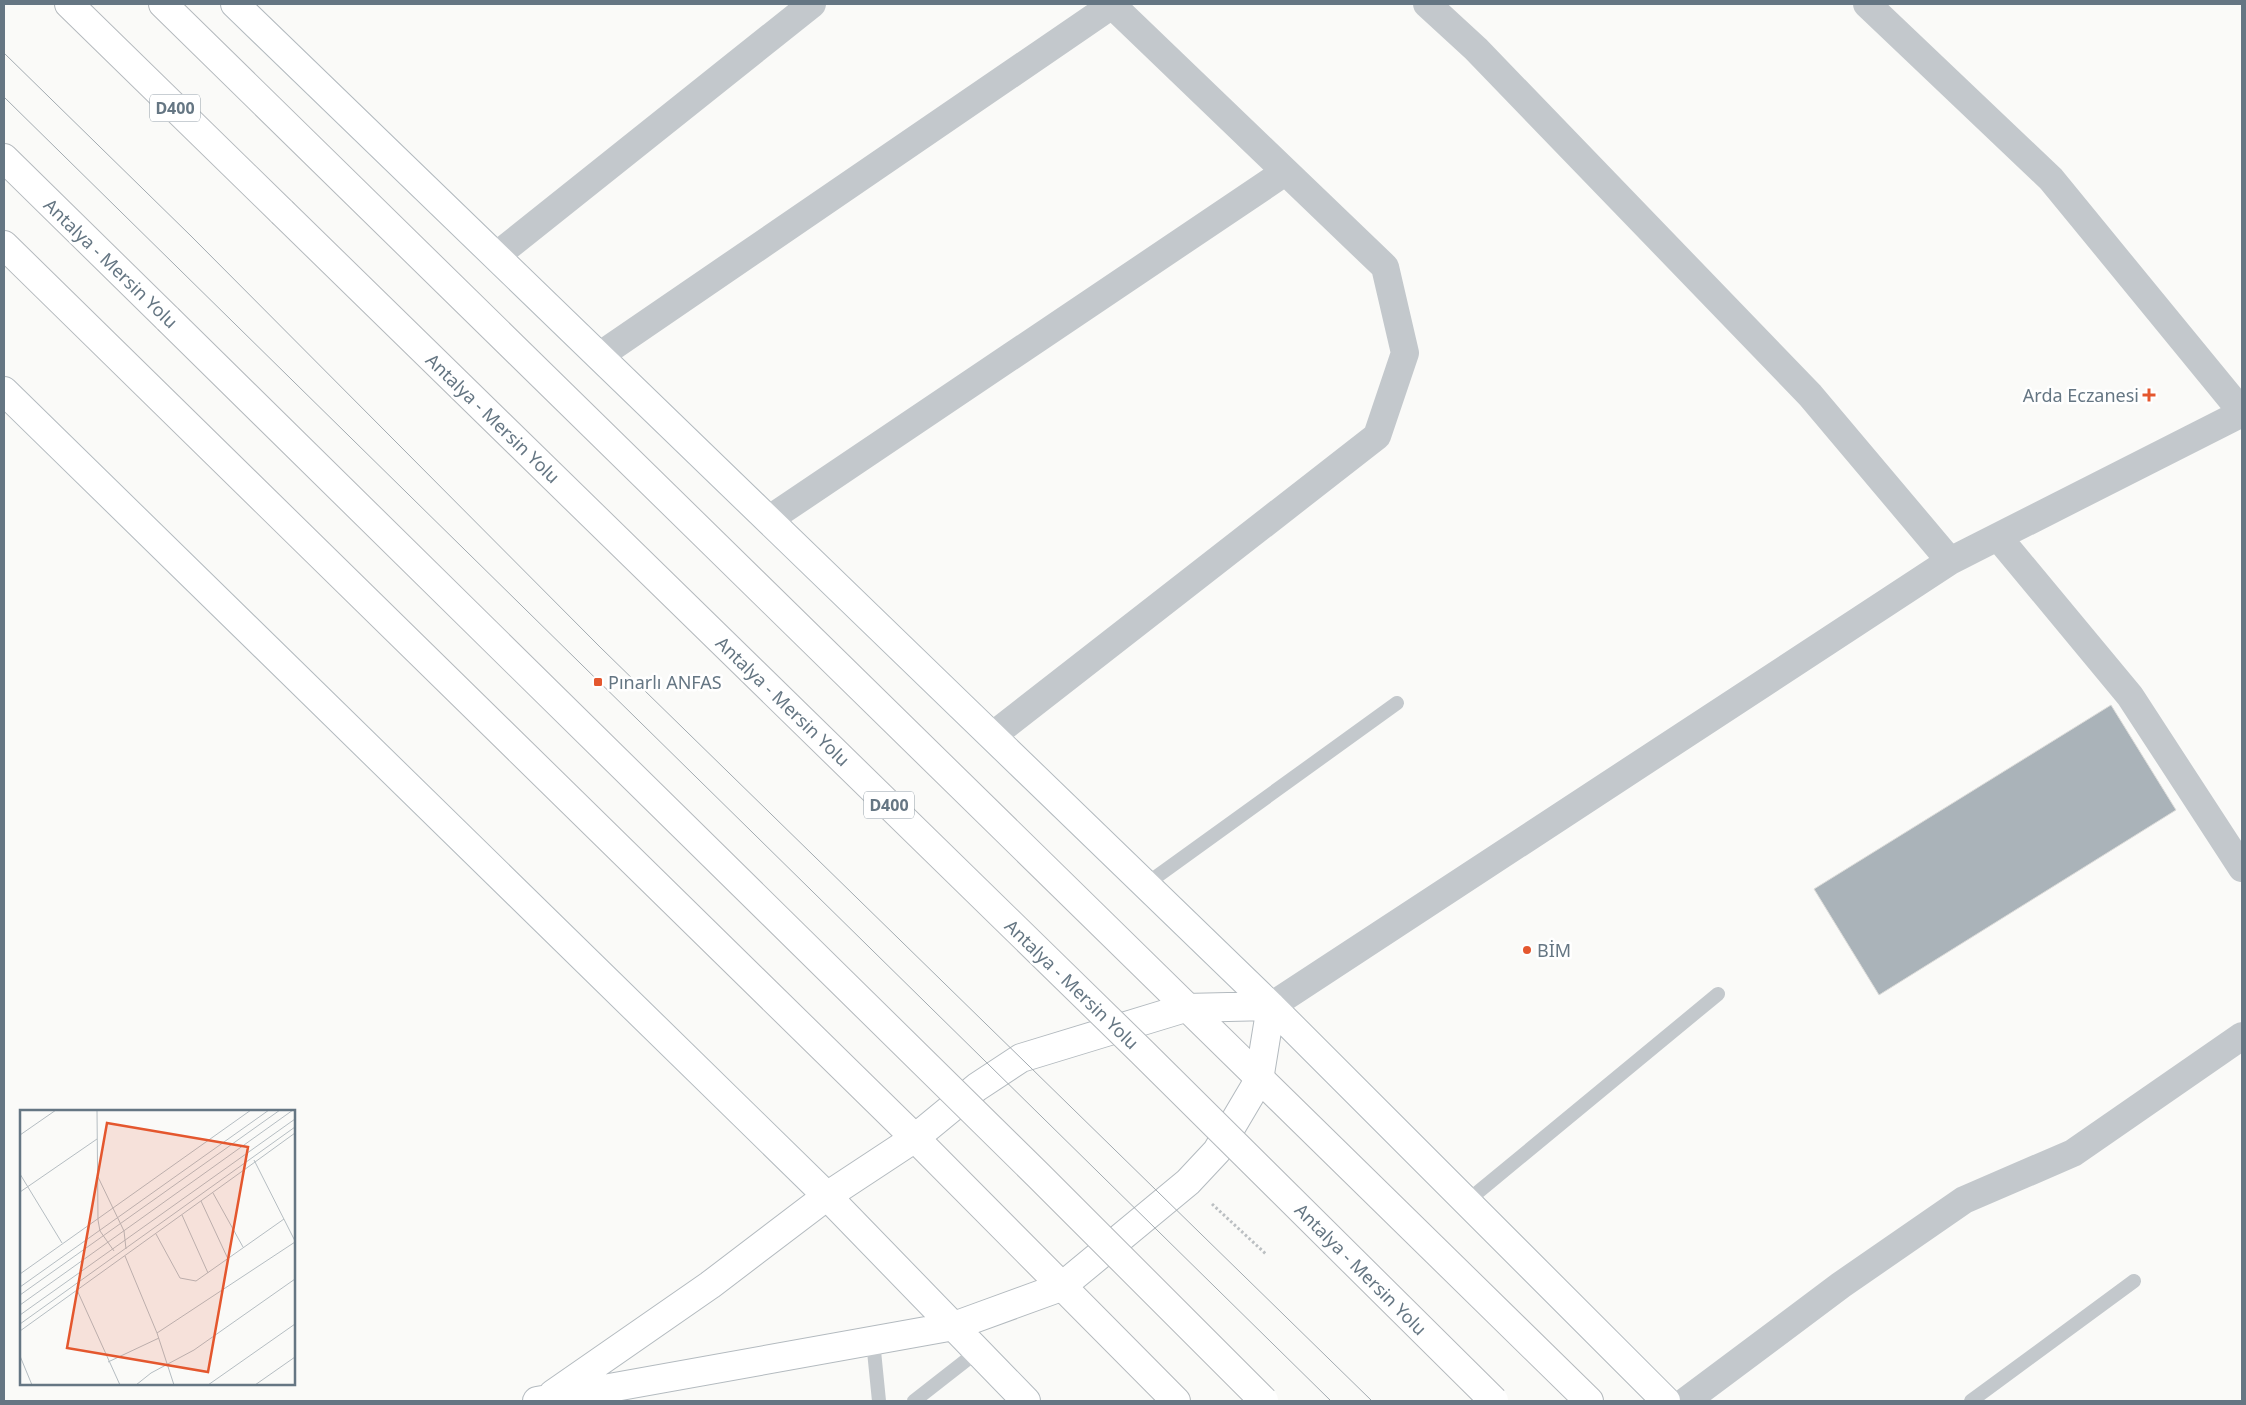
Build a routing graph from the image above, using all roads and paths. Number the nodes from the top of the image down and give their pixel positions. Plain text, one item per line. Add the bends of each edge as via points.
1 (69, 4) edge
2 (163, 4) edge
3 (235, 4) edge
4 (812, 4) edge
5 (1111, 4) edge
6 (1427, 4) edge
7 (1867, 4) edge
8 (4, 158) edge
9 (1285, 172) junction
10 (4, 245) edge
11 (496, 256) junction
12 (599, 356) junction
13 (4, 391) edge
14 (2242, 412) edge
15 (768, 520) junction
16 (1998, 537) junction
17 (1950, 561) junction
18 (1397, 702) dead end
19 (992, 736) junction
20 (2242, 868) edge
21 (1145, 885) junction
22 (1718, 994) dead end
23 (1271, 1006) junction
24 (1185, 1008) junction
25 (2242, 1036) edge
26 (1259, 1080) junction
27 (915, 1138) junction
28 (1188, 1182) junction
29 (827, 1196) junction
30 (1466, 1202) junction
31 (1266, 1255) dead end
32 (2134, 1281) dead end
33 (1061, 1287) junction
34 (954, 1326) junction
35 (873, 1341) junction
36 (978, 1351) junction
37 (541, 1400) edge
38 (879, 1401) edge
39 (914, 1401) edge
40 (1026, 1401) edge
41 (1176, 1401) edge
42 (1264, 1401) edge
43 (1494, 1401) edge
44 (1589, 1401) edge
45 (1666, 1401) edge
46 (1686, 1401) edge
47 (1971, 1401) edge

1 - 43 main road, Antalya - Mersin Yolu / D400, bridge via 1135,1045
2 - 24 main road
3 - 11 main road
4 - 11 street
5 - 9 street
5 - 12 street
6 - 17 street via 1476,49 1810,395
7 - 14 street via 2050,179
8 - 42 main road, Antalya - Mersin Yolu, bridge
9 - 15 street
9 - 19 street via 1385,267 1405,353 1377,436
10 - 27 main road
11 - 12 main road
12 - 15 main road
13 - 29 main road
14 - 16 street
15 - 19 main road
16 - 17 street
16 - 20 street via 2130,696
17 - 23 street
18 - 21 lane
19 - 21 main road
21 - 23 main road
22 - 30 lane
23 - 24 main road
23 - 26 main road
23 - 30 main road
24 - 26 main road
24 - 27 main road via 1021,1058 977,1087
25 - 46 street via 2074,1152 1964,1200 1841,1285
26 - 28 main road via 1216,1151
26 - 44 main road
27 - 29 main road
27 - 33 main road
28 - 31 path
28 - 33 main road
29 - 34 main road
29 - 37 main road via 710,1285
30 - 45 main road
32 - 47 lane
33 - 34 main road
33 - 41 main road
34 - 35 main road
34 - 36 main road
35 - 37 main road
35 - 38 lane
36 - 39 lane
36 - 40 main road

